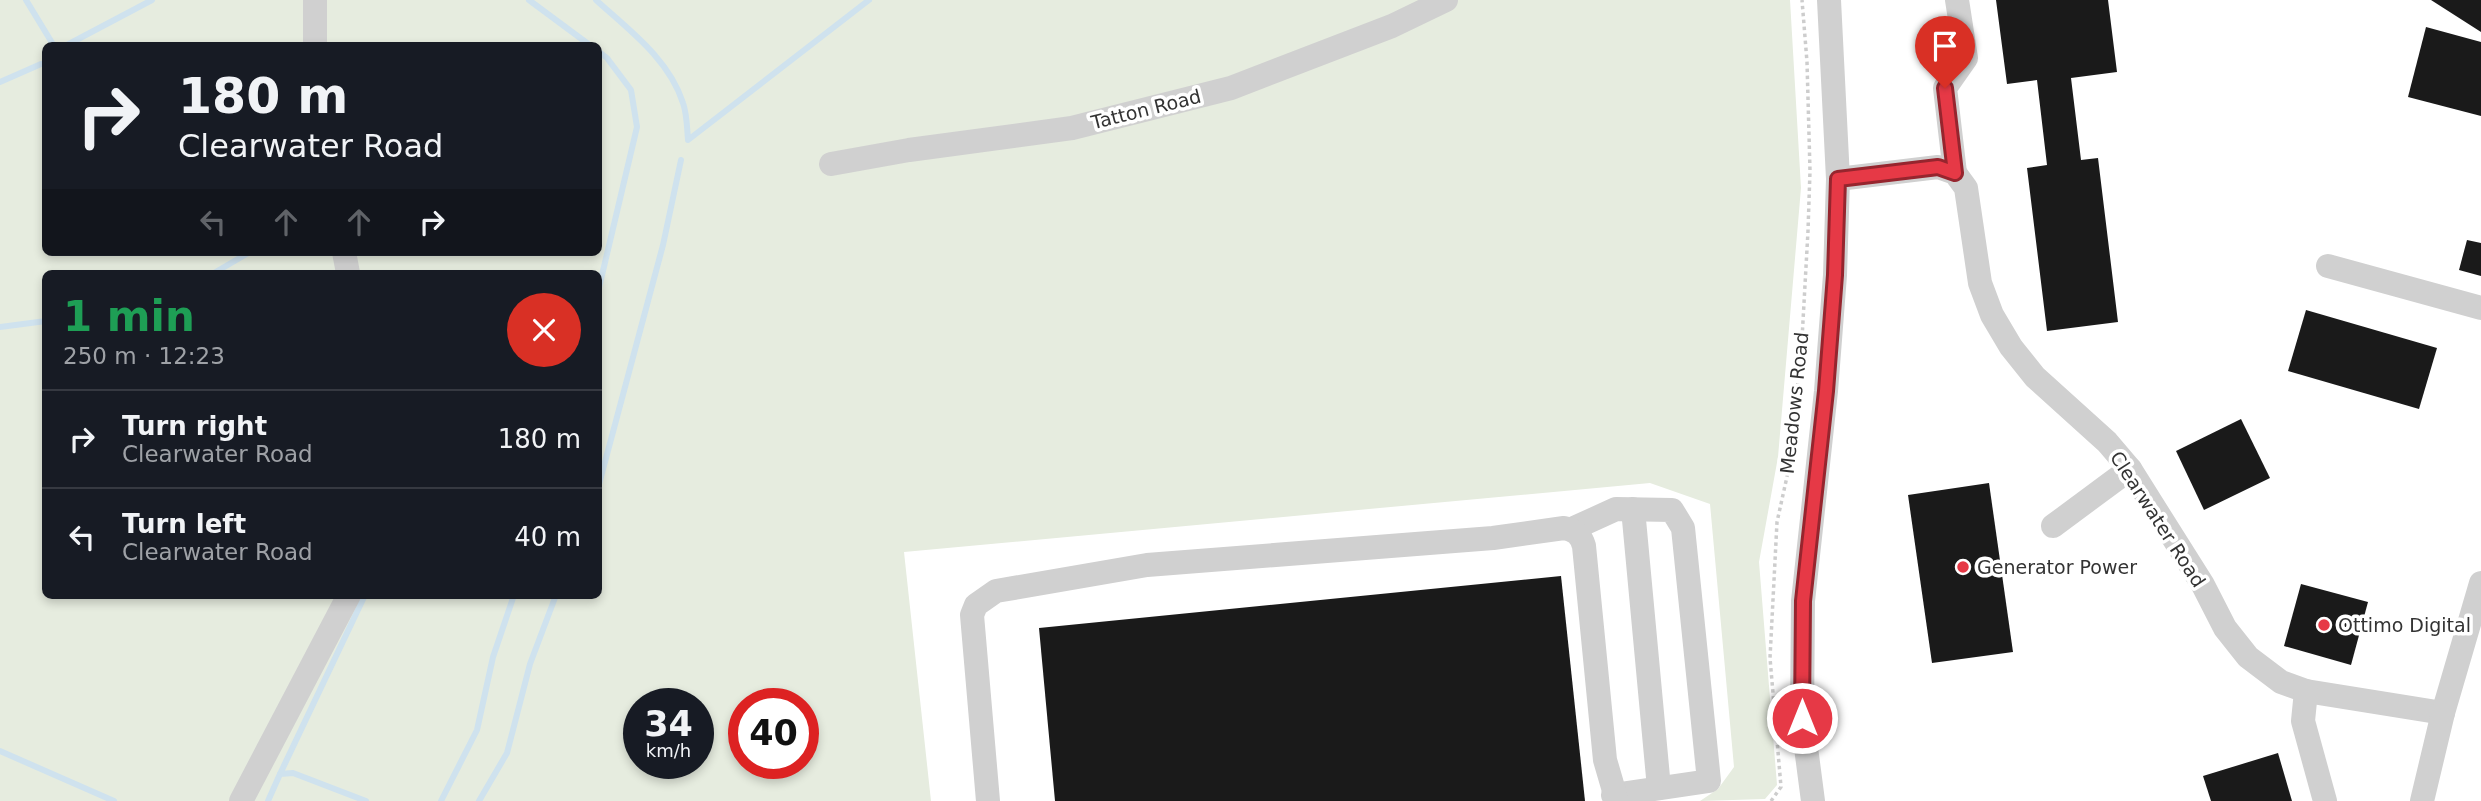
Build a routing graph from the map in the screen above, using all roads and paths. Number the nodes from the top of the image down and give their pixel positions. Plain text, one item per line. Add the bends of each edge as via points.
1 (315, 0) edge
2 (1446, 0) edge
3 (1802, 0) edge
4 (1829, 0) edge
5 (1958, 0) edge
6 (316, 42) edge
7 (831, 164) dead end
8 (1955, 173) junction
9 (1838, 179) junction
10 (2328, 267) dead end
11 (2481, 308) edge
12 (2130, 469) junction
13 (1633, 509) junction
14 (2053, 526) dead end
15 (1572, 529) junction
16 (2481, 583) edge
17 (347, 599) edge
18 (2306, 691) junction
19 (2443, 713) junction
20 (1659, 788) junction
21 (1615, 798) edge
22 (241, 801) edge
23 (988, 801) edge
24 (1771, 801) edge
25 (1813, 801) edge
26 (2325, 801) edge
27 (2422, 801) edge

1 - 6 street
2 - 7 street, Tatton Road via 1392,26 1231,88 1072,128
3 - 24 path, Meadows Road via 1808,231 1790,463 1777,522 1770,658 1781,787
4 - 9 street, Meadows Road
5 - 8 street, Clearwater Road via 1966,58 1945,88
8 - 9 street via 1938,167
8 - 12 street, Clearwater Road via 1966,188 1980,283 1998,326 2035,377
9 - 25 street, Meadows Road via 1826,391 1803,601 1802,718
10 - 11 street
12 - 14 street
12 - 18 street, Clearwater Road via 2232,638 2280,682
13 - 15 street via 1616,509
13 - 20 street
13 - 20 street via 1672,510 1683,528 1699,673 1709,781
15 - 21 street via 1584,546 1605,761
15 - 23 street via 1147,565 996,591 976,606 972,615
16 - 19 street
17 - 22 street
18 - 19 street, Clearwater Road
18 - 26 street via 2303,721
19 - 27 street
20 - 21 street

